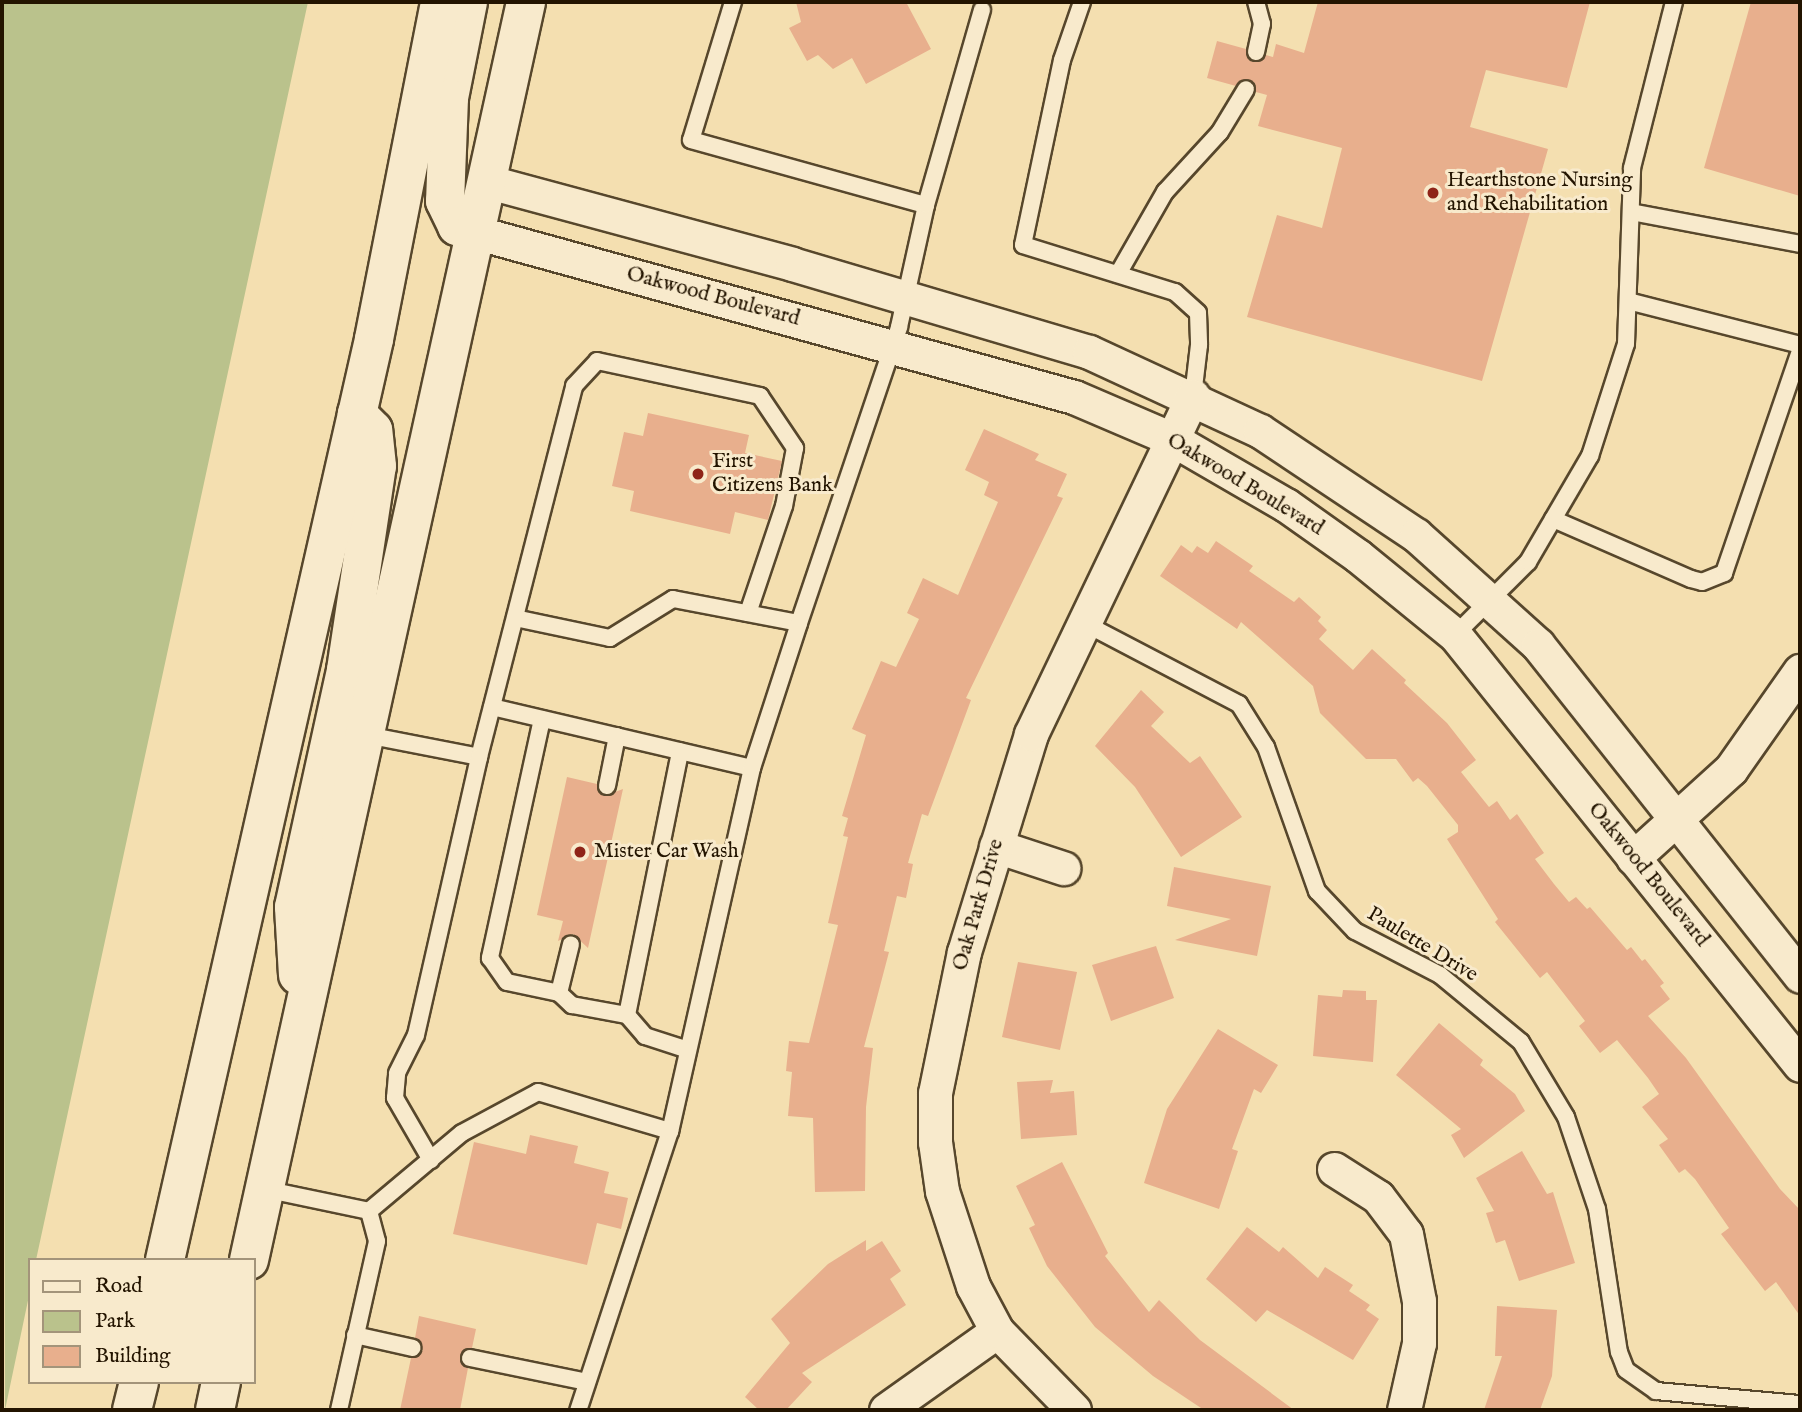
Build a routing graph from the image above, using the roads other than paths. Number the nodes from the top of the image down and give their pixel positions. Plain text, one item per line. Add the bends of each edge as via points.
1 (440, 2) edge
2 (468, 2) edge
3 (526, 2) edge
4 (733, 2) edge
5 (1082, 2) edge
6 (1256, 2) edge
7 (1674, 2) edge
8 (982, 10) dead end
9 (1256, 52) dead end
10 (1246, 89) dead end
11 (489, 182) junction
12 (926, 205) junction
13 (1631, 212) junction
14 (478, 233) junction
15 (1800, 244) edge
16 (1118, 274) junction
17 (907, 299) junction
18 (1628, 302) junction
19 (893, 345) junction
20 (1800, 345) edge
21 (1800, 351) edge
22 (1193, 396) junction
23 (357, 414) junction
24 (1172, 439) junction
25 (1553, 519) junction
26 (1489, 600) junction
27 (748, 613) junction
28 (515, 618) junction
29 (799, 623) junction
30 (1084, 623) junction
31 (1455, 635) junction
32 (1800, 671) edge
33 (492, 707) junction
34 (542, 719) junction
35 (366, 735) junction
36 (617, 736) junction
37 (680, 751) junction
38 (479, 757) junction
39 (752, 768) junction
40 (607, 786) dead end
41 (1678, 817) junction
42 (996, 846) junction
43 (1633, 858) junction
44 (1063, 868) dead end
45 (571, 944) dead end
46 (1800, 976) edge
47 (559, 993) junction
48 (301, 1015) junction
49 (627, 1015) junction
50 (688, 1049) junction
51 (1800, 1065) edge
52 (670, 1131) junction
53 (431, 1160) junction
54 (1334, 1169) dead end
55 (264, 1189) junction
56 (369, 1211) junction
57 (166, 1258) edge
58 (248, 1258) edge
59 (997, 1331) junction
60 (355, 1335) junction
61 (413, 1348) dead end
62 (470, 1358) dead end
63 (587, 1382) junction
64 (138, 1384) edge
65 (221, 1384) edge
66 (1800, 1404) edge
67 (132, 1410) edge
68 (215, 1410) edge
69 (339, 1410) edge
70 (578, 1410) edge
71 (886, 1410) edge
72 (1074, 1410) edge
73 (1404, 1410) edge

1 - 23 main road
2 - 14 main road via 449,98 446,201 457,226
3 - 11 main road
4 - 12 lane via 691,140
5 - 16 lane via 1062,60 1023,245
6 - 9 lane via 1262,24
7 - 13 lane via 1632,168
8 - 12 lane
10 - 16 lane via 1220,131 1165,192
11 - 14 main road
11 - 17 street
12 - 17 lane
13 - 15 lane
13 - 18 lane
14 - 19 street, Oakwood Boulevard
14 - 35 main road
16 - 22 lane via 1175,292 1198,313
17 - 19 lane
17 - 22 street via 1089,352
18 - 20 lane
18 - 25 lane via 1626,344 1590,456
19 - 24 street, Oakwood Boulevard via 1074,397
19 - 29 lane
21 - 25 lane via 1730,562 1713,580 1691,579
22 - 24 street, Oak Park Drive
22 - 26 street via 1260,431 1363,497 1416,535
23 - 48 main road via 373,430 377,466 346,670 294,907
23 - 57 main road
24 - 30 street, Oak Park Drive
24 - 31 street, Oakwood Boulevard via 1286,505
25 - 26 lane via 1528,562
26 - 31 lane
26 - 41 street via 1556,666
27 - 28 lane via 673,599 610,638
27 - 28 lane via 784,506 795,449 760,396 597,360 574,386
27 - 29 lane
28 - 33 lane
29 - 39 lane
30 - 42 street, Oak Park Drive via 1031,734
30 - 66 lane, Paulette Drive via 1239,704 1266,747 1308,877 1317,891 1355,931 1440,975 1521,1042 1566,1117 1597,1209 1619,1352 1626,1370 1656,1391
31 - 43 street, Oakwood Boulevard
32 - 41 street via 1731,769
33 - 34 lane
33 - 38 lane
34 - 36 lane
34 - 47 lane via 490,958 506,982
35 - 38 lane
35 - 48 main road
36 - 37 lane
36 - 40 lane
37 - 39 lane
37 - 49 lane
38 - 53 lane via 416,1035 397,1073 395,1098
39 - 50 lane
41 - 43 street
41 - 46 street
42 - 44 street
42 - 59 street, Oak Park Drive via 945,1031 935,1105 941,1179 955,1240
43 - 51 street, Oakwood Boulevard
45 - 47 lane
47 - 49 lane via 572,1005
48 - 55 main road
49 - 50 lane via 645,1036
50 - 52 lane
52 - 53 lane via 538,1092 462,1133
52 - 63 lane
53 - 56 lane
54 - 73 street via 1378,1197 1406,1234 1419,1301 1419,1343
55 - 56 lane
55 - 58 main road
56 - 60 lane via 377,1241
59 - 71 street
59 - 72 street, Oak Park Drive
60 - 61 lane
60 - 69 lane
62 - 63 lane
63 - 70 lane
64 - 67 main road
65 - 68 main road

